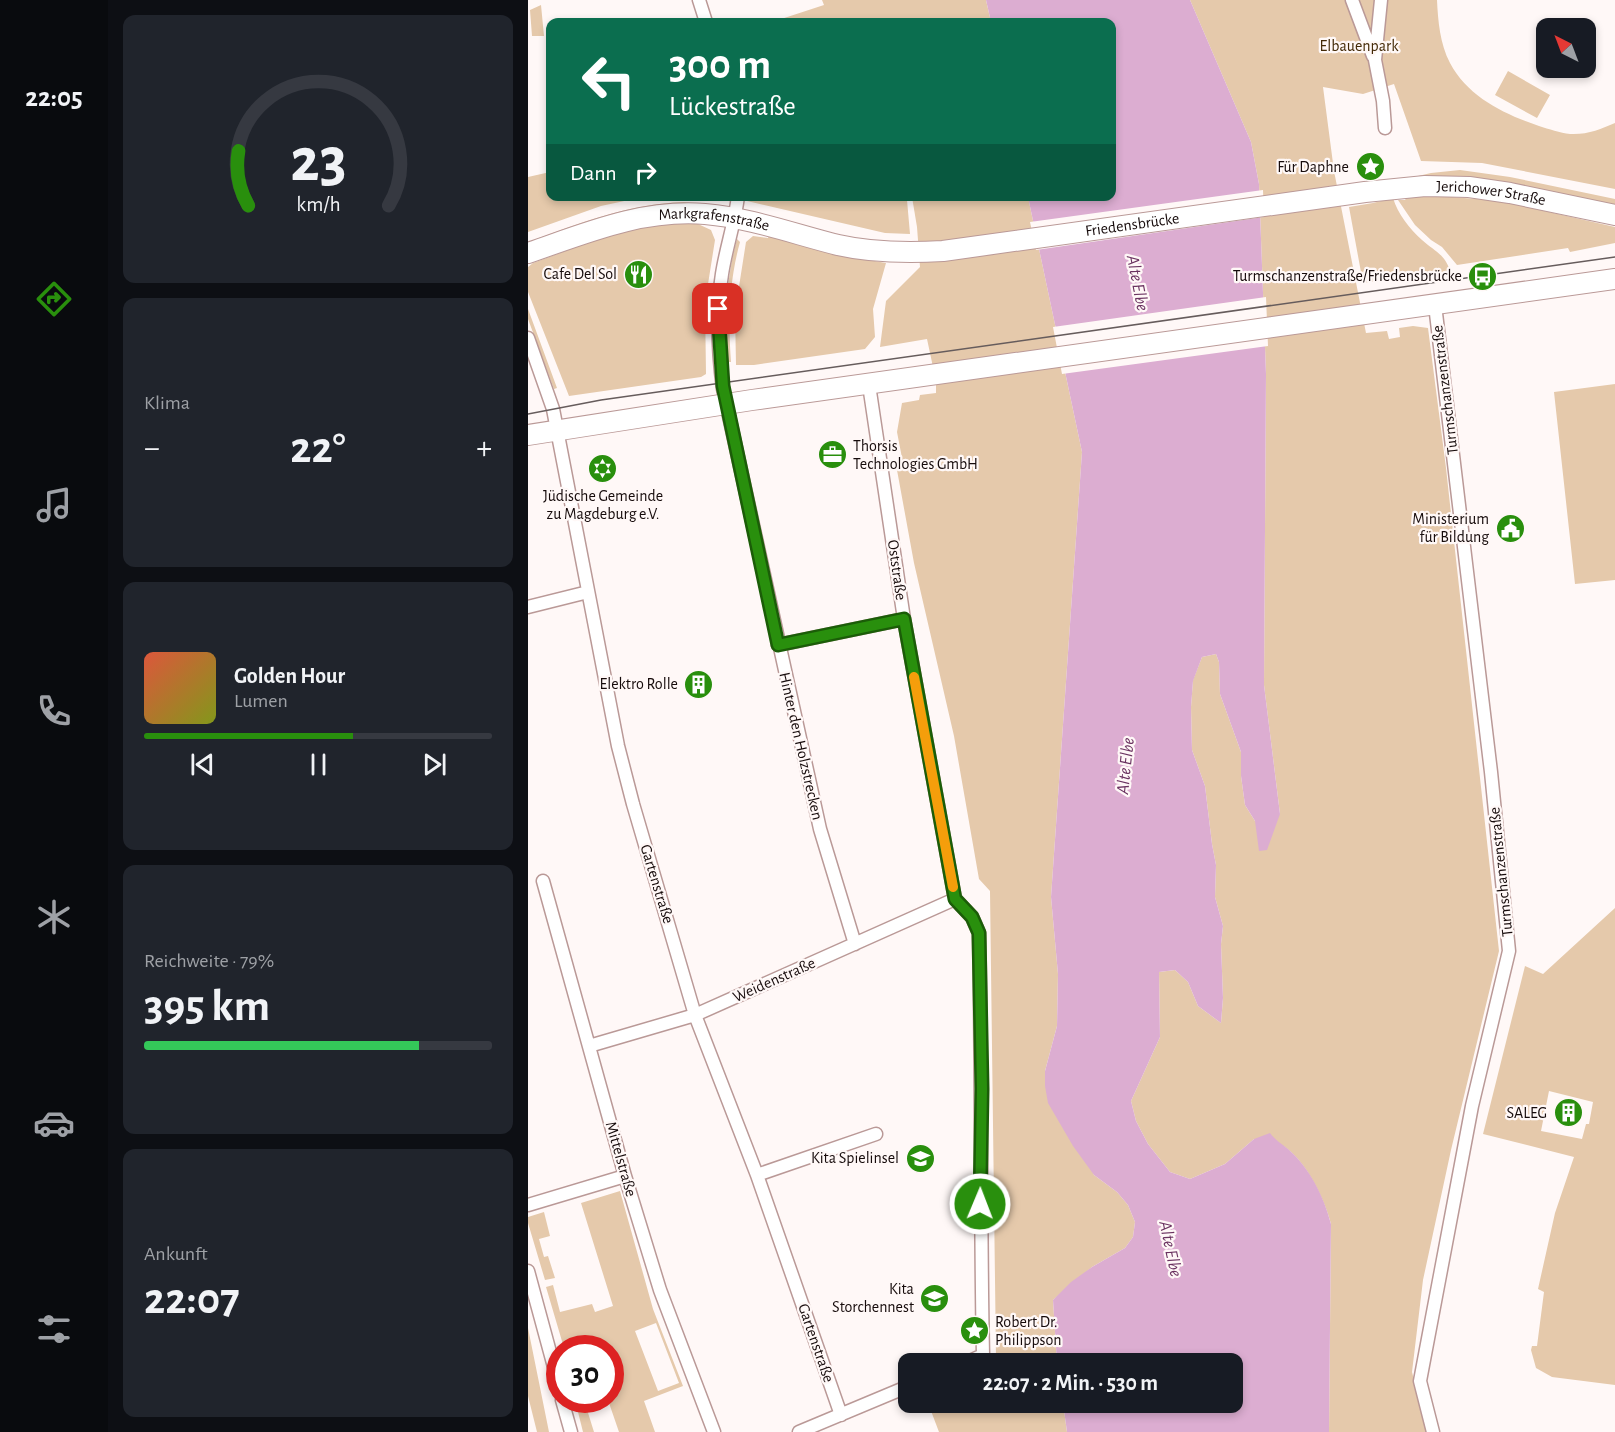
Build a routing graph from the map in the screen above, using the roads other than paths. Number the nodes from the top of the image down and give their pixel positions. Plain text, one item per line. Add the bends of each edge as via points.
1 (699, 0) edge
2 (1352, 0) edge
3 (1382, 0) edge
4 (705, 18) edge
5 (1375, 60) junction
6 (1385, 128) dead end
7 (1365, 192) joint
8 (737, 201) edge
9 (1615, 215) edge
10 (733, 218) junction
11 (528, 253) edge
12 (901, 253) joint
13 (1615, 279) edge
14 (1435, 305) junction
15 (528, 338) edge
16 (870, 385) junction
17 (726, 405) junction
18 (558, 431) junction
19 (528, 435) edge
20 (588, 592) junction
21 (528, 607) edge
22 (904, 619) junction
23 (778, 645) junction
24 (543, 881) dead end
25 (955, 899) junction
26 (855, 944) junction
27 (695, 1015) junction
28 (589, 1046) junction
29 (876, 1134) dead end
30 (757, 1175) junction
31 (625, 1176) junction
32 (528, 1205) edge
33 (528, 1271) edge
34 (546, 1337) edge
35 (983, 1353) edge
36 (898, 1391) edge
37 (566, 1413) edge
38 (841, 1414) junction
39 (571, 1432) edge
40 (714, 1432) edge
41 (799, 1432) edge
42 (1433, 1432) edge

1 - 4 street
2 - 5 street
3 - 5 street
5 - 6 street
7 - 9 main road, Jerichower Straße via 1425,186 1469,187
7 - 12 main road, Friedensbrücke via 958,250
8 - 10 street, Hinter den Holzstrecken
10 - 11 main road, Markgrafenstraße via 694,214 645,217
10 - 12 main road, Markgrafenstraße via 845,246
10 - 17 street, Hinter den Holzstrecken via 718,318
13 - 14 main road
14 - 16 main road
14 - 42 street, Turmschanzenstraße via 1509,951 1472,1106 1420,1380
15 - 18 street, Gartenstraße via 551,399
16 - 17 main road
16 - 22 street, Oststraße
17 - 18 main road
17 - 23 street, Hinter den Holzstrecken
18 - 19 main road
18 - 20 street, Gartenstraße
20 - 21 street
20 - 27 street, Gartenstraße via 625,775
22 - 23 street
22 - 25 street, Oststraße
23 - 26 street, Hinter den Holzstrecken via 824,845
24 - 28 street, Mittelstraße
25 - 26 street, Weidenstraße
25 - 35 street, Oststraße via 972,917 979,933
26 - 27 street, Weidenstraße
27 - 28 street, Weidenstraße
27 - 30 street, Gartenstraße
28 - 31 street, Mittelstraße
29 - 30 street
30 - 38 street, Gartenstraße
31 - 32 street
31 - 40 street, Mittelstraße via 660,1290
33 - 34 street
36 - 38 street
37 - 39 street
38 - 41 street

